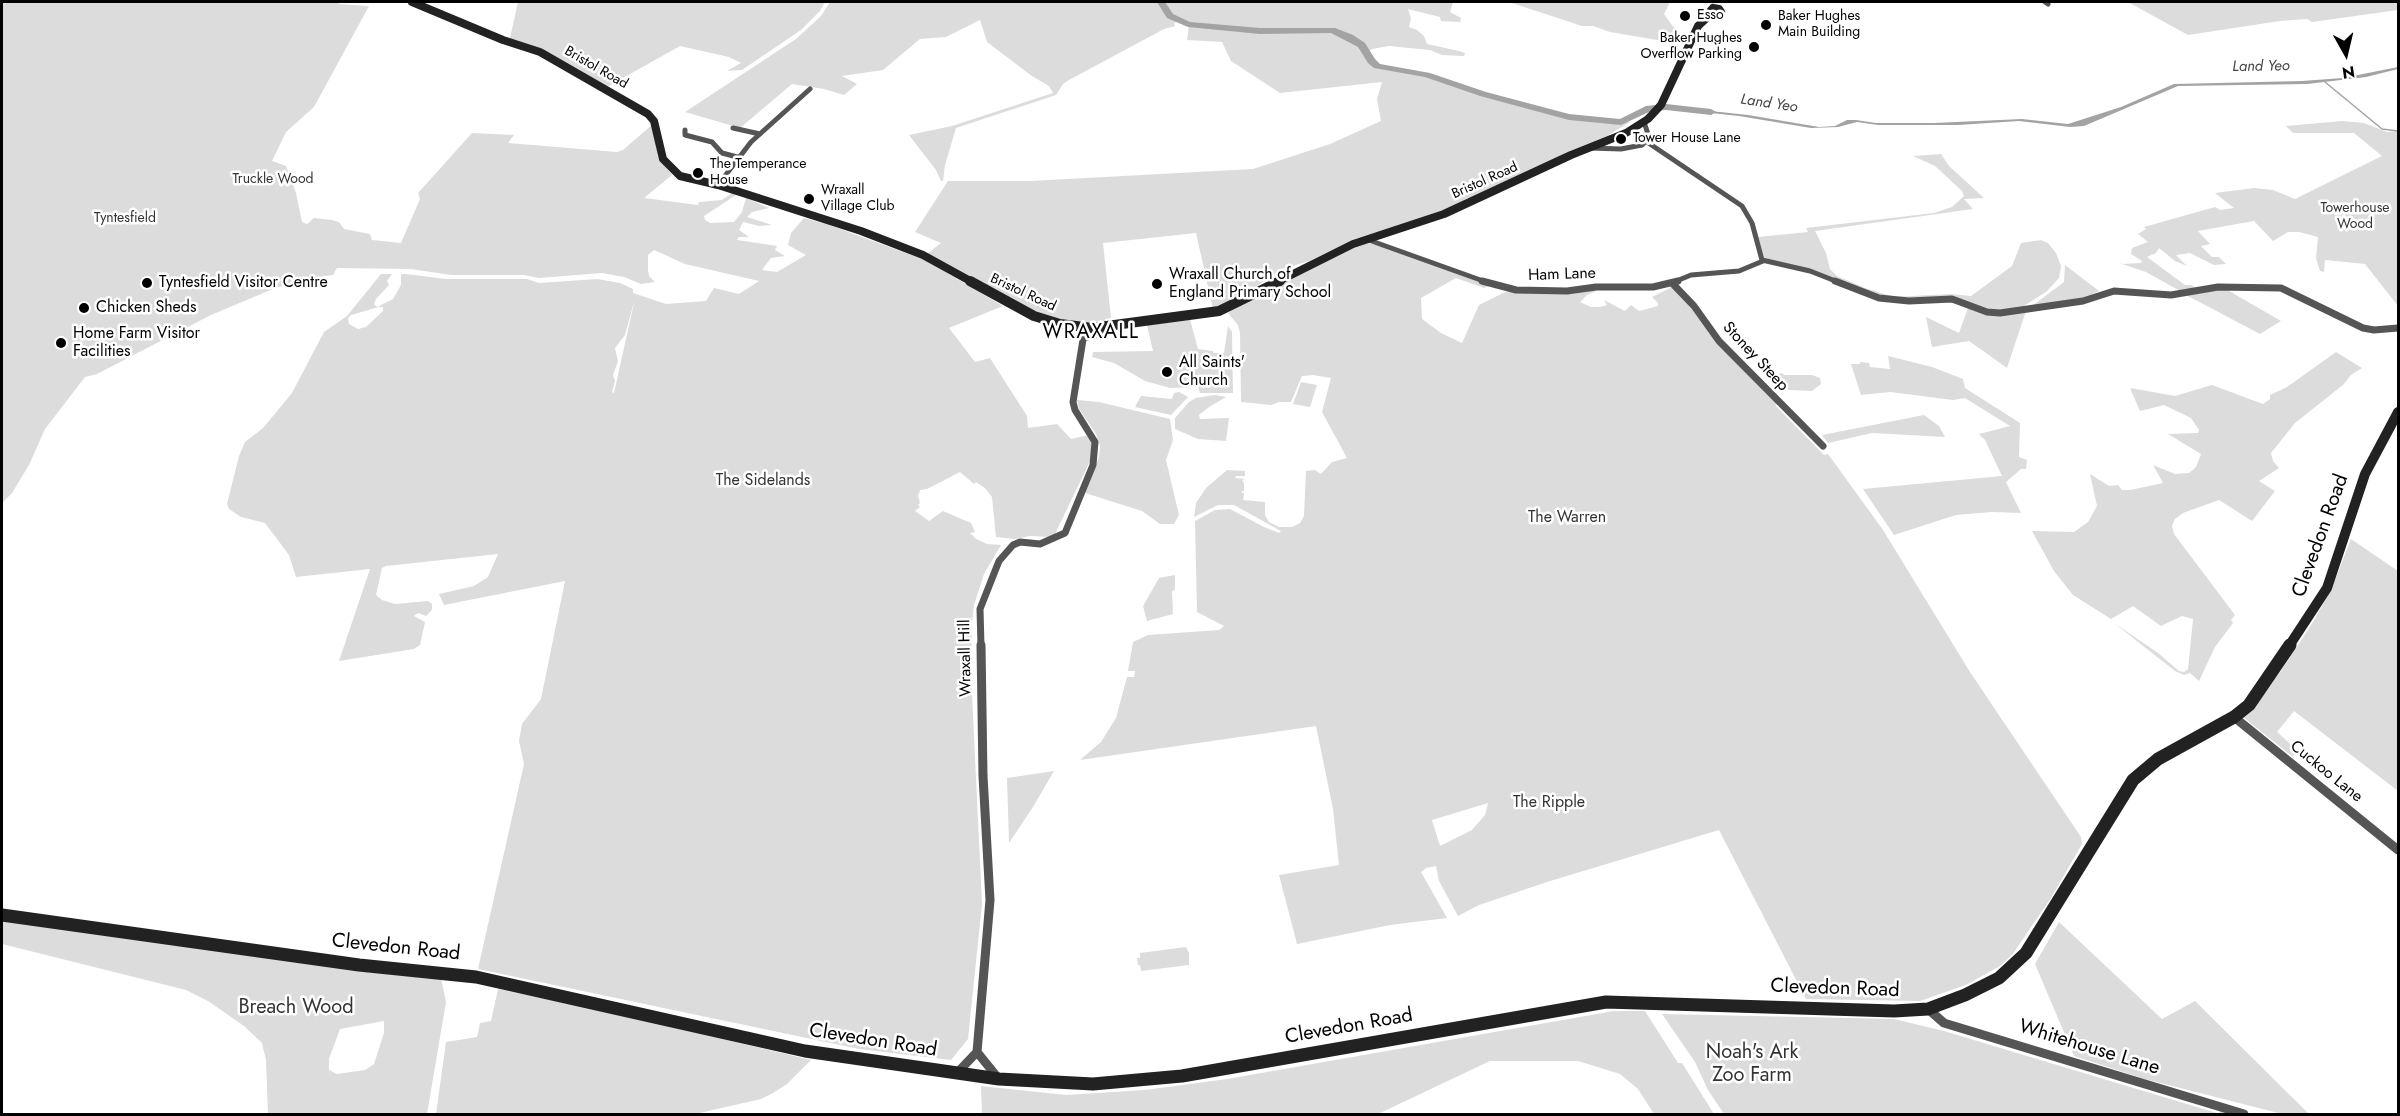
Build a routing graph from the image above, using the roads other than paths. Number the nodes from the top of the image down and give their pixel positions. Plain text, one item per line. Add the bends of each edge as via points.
1 (412, 2) edge
2 (1714, 7) edge
3 (810, 89) dead end
4 (1644, 122) junction
5 (685, 130) dead end
6 (734, 130) dead end
7 (760, 134) junction
8 (1647, 142) junction
9 (1589, 148) junction
10 (741, 158) junction
11 (718, 185) junction
12 (1366, 239) junction
13 (1763, 261) junction
14 (1672, 283) junction
15 (1085, 327) junction
16 (1105, 327) junction
17 (2398, 328) edge
18 (1084, 339) junction
19 (2398, 412) edge
20 (1823, 446) dead end
21 (2234, 717) junction
22 (2398, 850) edge
23 (2, 915) edge
24 (1928, 1009) junction
25 (977, 1052) junction
26 (956, 1074) junction
27 (999, 1079) junction
28 (2244, 1114) edge

1 - 11 main road, Bristol Road via 540,52 582,74 651,117 661,155 675,173
2 - 4 main road, Bristol Road via 1698,26 1660,105
3 - 7 street
4 - 8 street via 1649,131
4 - 9 main road, Bristol Road
5 - 10 street via 685,135 712,142 724,154
6 - 7 street
7 - 10 street
8 - 9 street via 1627,149
8 - 13 street via 1742,206
9 - 12 main road, Bristol Road via 1444,214
10 - 11 street
11 - 15 main road, Bristol Road via 923,255 1034,316
12 - 14 street, Ham Lane via 1510,290 1648,288
12 - 16 main road, Bristol Road via 1221,310
13 - 14 street, Ham Lane via 1739,271 1691,275
13 - 17 street via 1810,272 1879,298 1952,299 1995,313 2083,301 2114,291 2165,296 2218,287 2281,288 2363,328
14 - 20 street, Stoney Steep via 1719,341
15 - 16 main road, Bristol Road
15 - 18 street, Wraxall Hill
16 - 18 street via 1098,335
18 - 25 street, Wraxall Hill via 1073,402 1095,442 1093,465 1065,533 1040,544 1012,545 999,561 980,609 990,900
19 - 21 main road, Clevedon Road via 2365,474 2317,607 2263,687
21 - 22 street, Cuckoo Lane
21 - 24 main road, Clevedon Road via 2158,759 2133,780 2026,953 2000,978
23 - 26 main road, Clevedon Road via 476,977 805,1051
24 - 27 main road, Clevedon Road via 1606,1002 1182,1076 1093,1084
24 - 28 street, Whitehouse Lane via 1944,1023
25 - 26 street
25 - 27 street
26 - 27 main road, Clevedon Road

